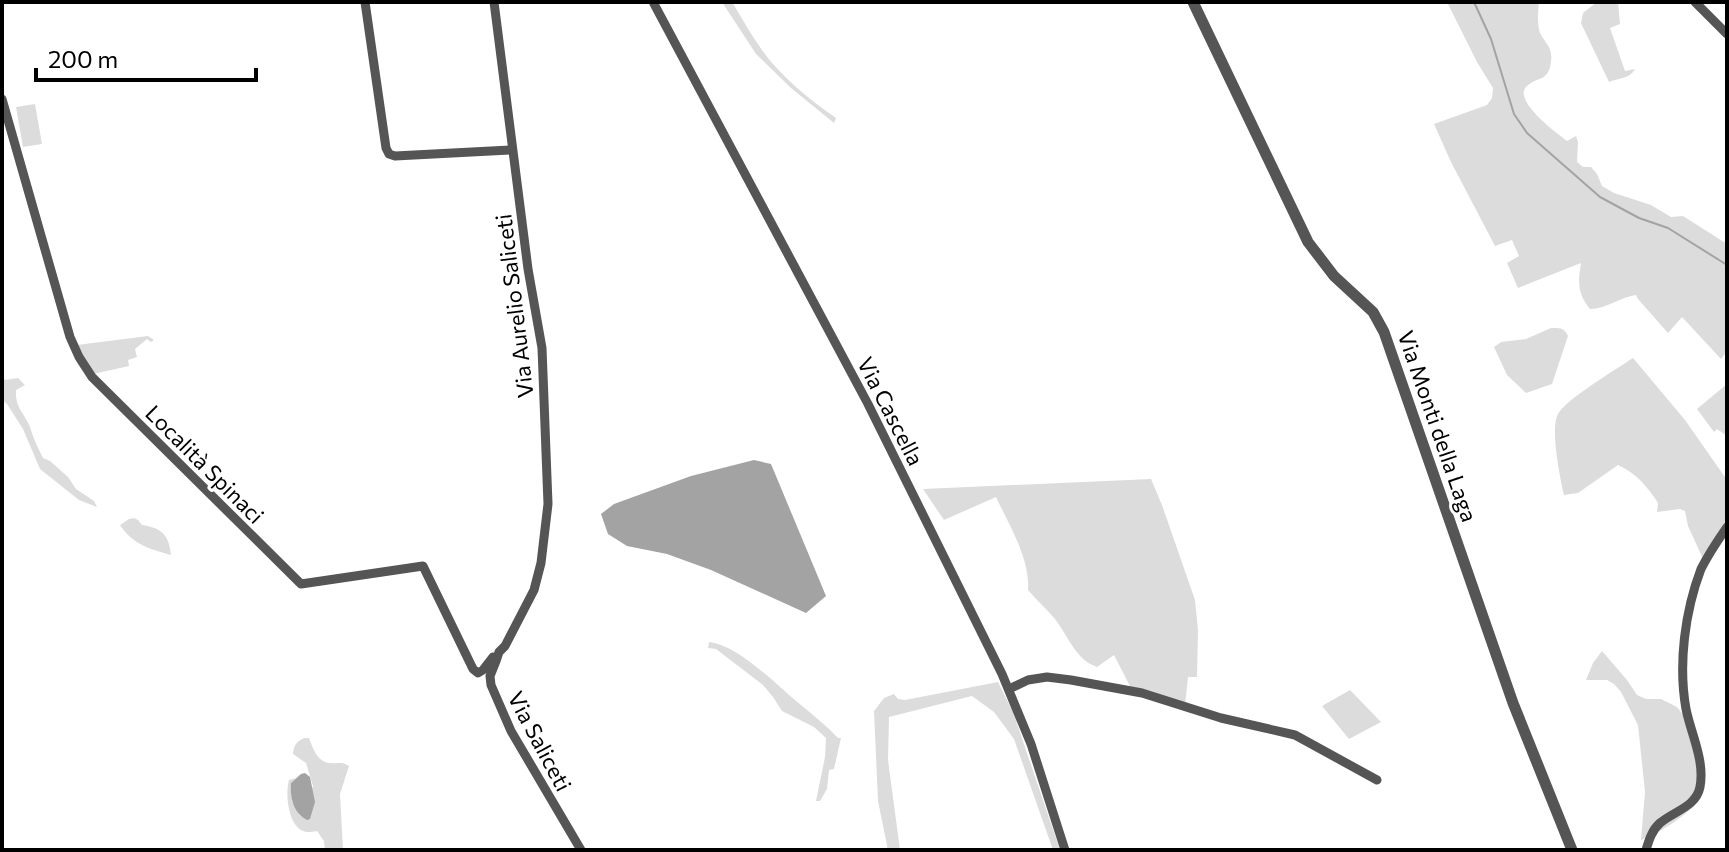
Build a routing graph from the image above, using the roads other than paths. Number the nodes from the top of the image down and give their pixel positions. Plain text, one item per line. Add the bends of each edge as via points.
1 (365, 2) edge
2 (494, 2) edge
3 (653, 2) edge
4 (1193, 2) edge
5 (1695, 2) edge
6 (1727, 34) edge
7 (2, 99) edge
8 (512, 150) junction
9 (1727, 527) edge
10 (505, 646) junction
11 (1009, 689) junction
12 (1377, 780) dead end
13 (581, 850) edge
14 (1065, 850) edge
15 (1572, 850) edge
16 (1646, 850) edge

1 - 8 street via 389,154
2 - 8 street, Via Aurelio Saliceti
3 - 11 street, Via Cascella via 868,404
4 - 15 street, Via Monti della Laga via 1311,247 1373,312 1384,332 1513,703
5 - 6 street
7 - 10 street, Località Spinaci via 70,337 92,377 301,584 423,566 473,669 483,670
8 - 10 street, Via Aurelio Saliceti via 542,348 548,504 534,590
9 - 16 street via 1701,571 1685,643 1684,698 1698,751 1699,789 1691,802 1656,827
10 - 13 street, Via Saliceti via 491,685 511,731
11 - 12 street via 1047,677 1142,693 1295,735
11 - 14 street, Via Cascella

